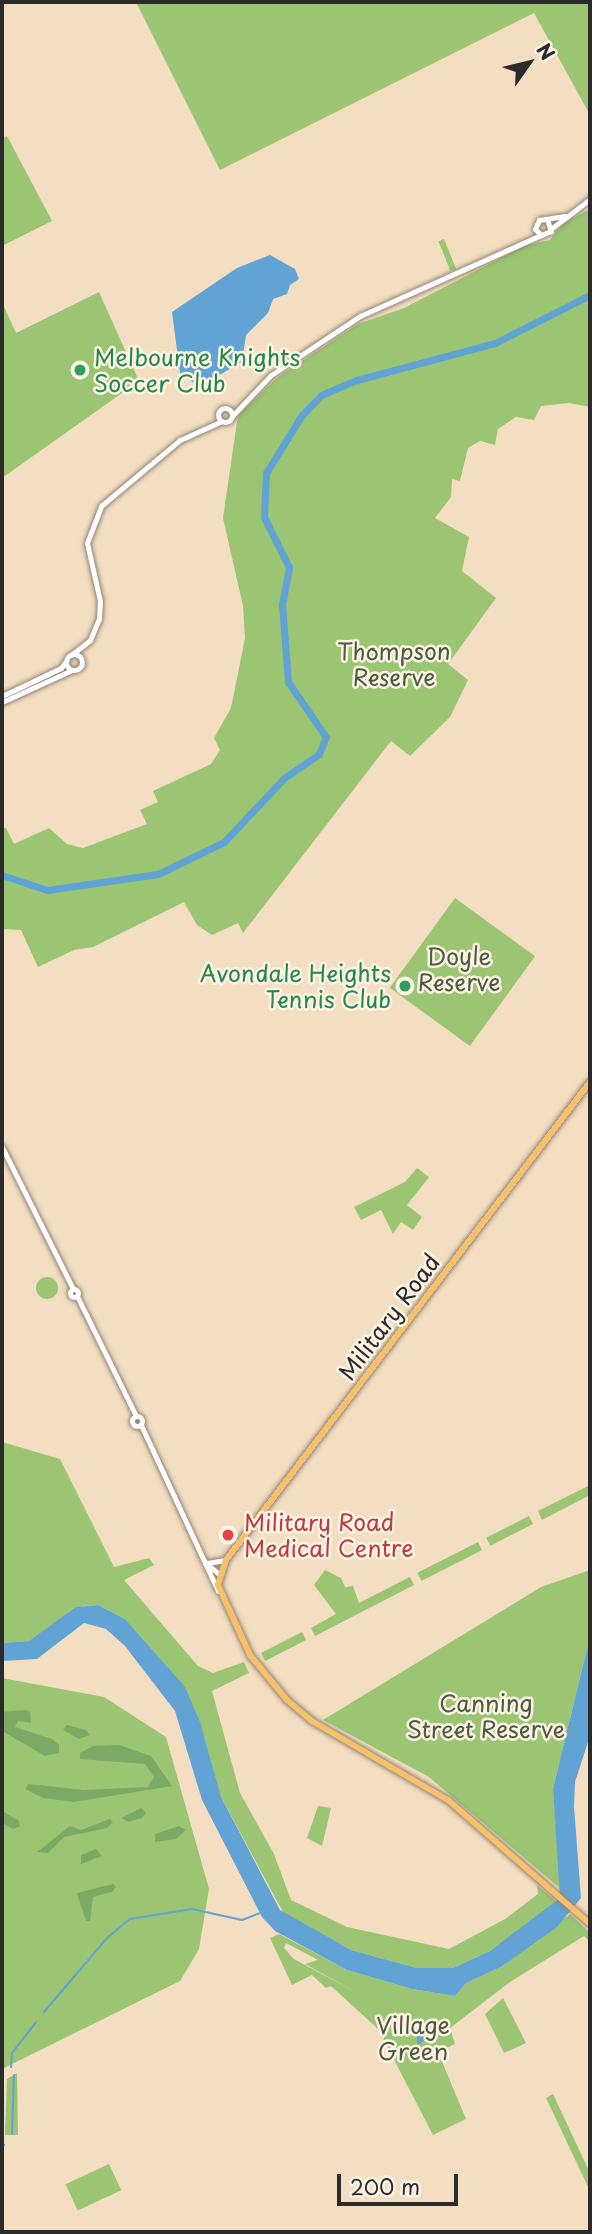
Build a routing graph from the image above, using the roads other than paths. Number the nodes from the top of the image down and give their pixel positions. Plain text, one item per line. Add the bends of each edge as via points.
1 (590, 199) edge
2 (565, 216) junction
3 (547, 219) junction
4 (535, 226) junction
5 (552, 228) junction
6 (541, 235) junction
7 (517, 243) junction
8 (240, 405) junction
9 (225, 407) junction
10 (218, 413) junction
11 (233, 415) junction
12 (222, 421) junction
13 (206, 426) junction
14 (86, 644) junction
15 (71, 655) junction
16 (66, 661) junction
17 (82, 661) junction
18 (72, 670) junction
19 (2, 696) edge
20 (2, 702) edge
21 (590, 1082) edge
22 (2, 1147) edge
23 (203, 1559) junction
24 (226, 1560) junction
25 (219, 1574) junction
26 (219, 1594) junction
27 (590, 1924) edge

1 - 2 street
2 - 3 street
2 - 5 street
3 - 4 street
3 - 5 street
4 - 6 street
4 - 7 street
5 - 6 street
6 - 7 street
7 - 8 street via 455,277 360,316 271,375
8 - 9 street
8 - 11 street
9 - 10 street
9 - 11 street
10 - 12 street
10 - 13 street
11 - 12 street
12 - 13 street
13 - 14 street via 115,490 101,506 88,547 100,610
14 - 15 street
14 - 17 street
15 - 16 street
15 - 17 street
16 - 18 street
16 - 19 street via 61,668
17 - 18 street
18 - 20 street
21 - 24 main road, Military Road
22 - 23 street
23 - 24 street via 215,1565
23 - 25 street
23 - 26 street
24 - 25 main road, Military Road
25 - 26 main road
26 - 27 main road via 250,1655 287,1700 312,1721 448,1800

